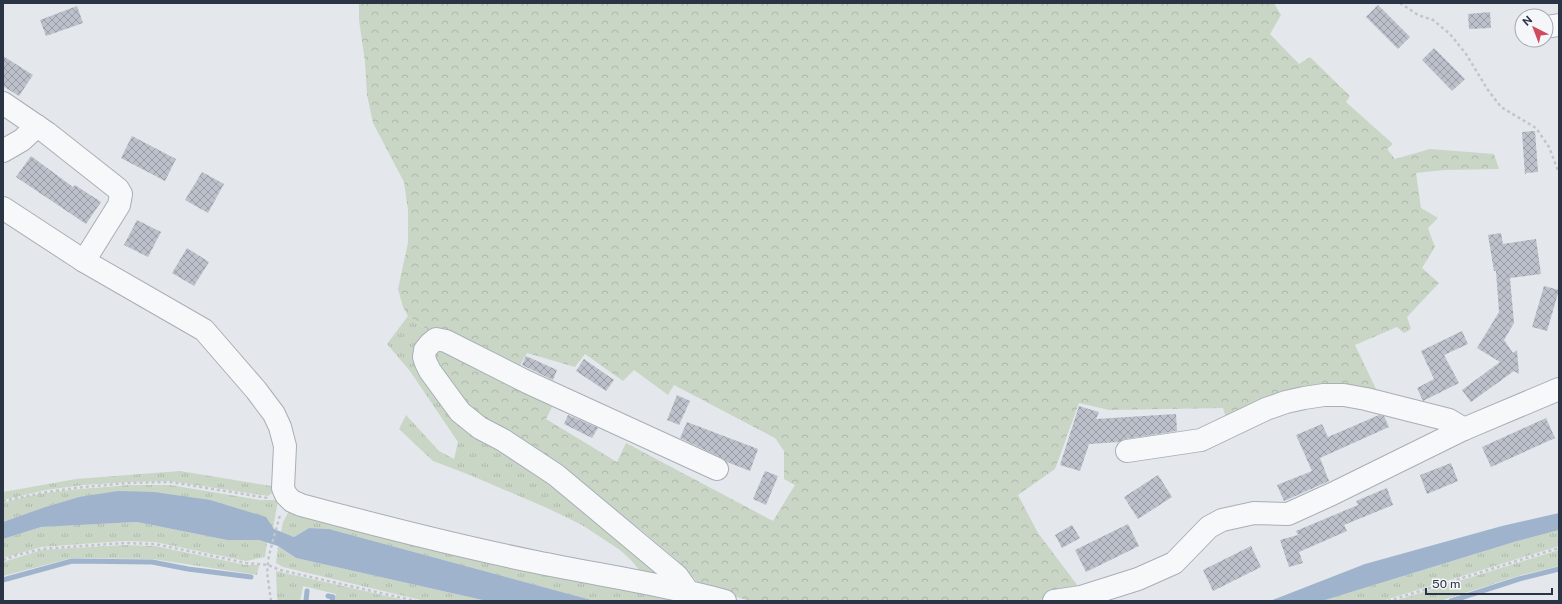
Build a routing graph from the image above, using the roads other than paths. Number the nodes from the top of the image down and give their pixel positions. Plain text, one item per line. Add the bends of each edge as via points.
1 (3, 103) edge
2 (37, 126) junction
3 (3, 151) edge
4 (3, 208) edge
5 (84, 261) junction
6 (1559, 389) edge
7 (1464, 429) junction
8 (1127, 451) dead end
9 (717, 469) dead end
10 (687, 590) junction
11 (726, 601) edge
12 (1054, 601) edge

1 - 2 street
2 - 3 street via 22,140
2 - 5 street via 107,178 121,194 118,205
4 - 5 street
5 - 10 street via 204,330 274,414 286,446 283,488 292,501 418,535 536,562
6 - 7 street
7 - 8 street via 1449,420 1366,399 1324,395 1286,402 1266,409 1200,440
7 - 12 street via 1288,514 1254,513 1222,520 1209,527 1174,563 1138,579 1081,597
9 - 10 street via 527,382 446,341 436,339 425,350 424,356 430,372 460,412 480,428 556,475 677,576
10 - 11 street

